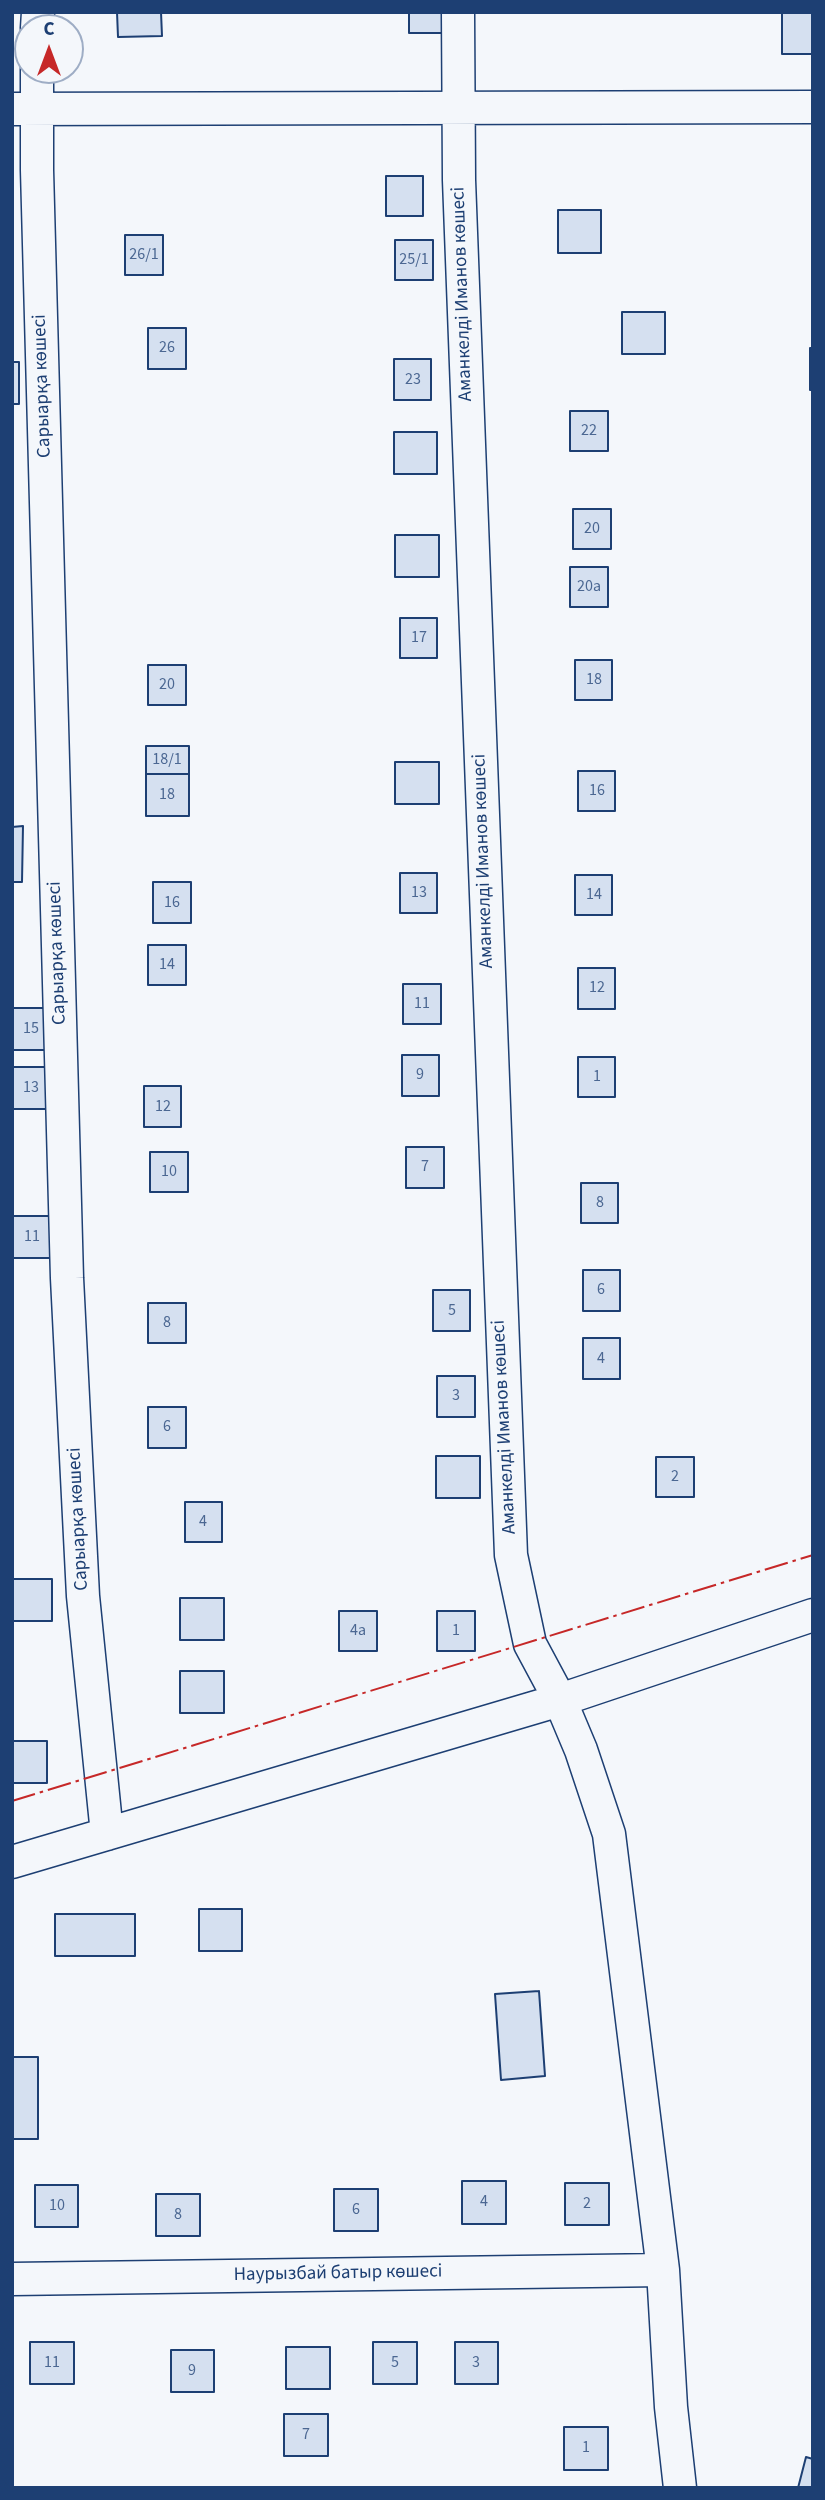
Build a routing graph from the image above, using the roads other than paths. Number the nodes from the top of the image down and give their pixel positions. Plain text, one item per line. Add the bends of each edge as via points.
1 (458, 12) edge
2 (33, 84) edge
3 (458, 107) junction
4 (813, 107) edge
5 (25, 109) edge
6 (813, 1615) edge
7 (560, 1700) junction
8 (107, 1834) junction
9 (12, 1862) edge
10 (663, 2270) junction
11 (12, 2279) edge
12 (680, 2488) edge

1 - 3 street, Аманкелді Иманов көшесі
2 - 5 street, Сарыарқа көшесі
3 - 4 street
3 - 5 street
3 - 7 street, Аманкелді Иманов көшесі via 511,1555 530,1644
5 - 8 street, Сарыарқа көшесі via 38,211 67,1278 83,1595
6 - 7 street
7 - 8 street
7 - 10 street, Аманкелді Иманов көшесі via 609,1834
8 - 9 street
10 - 11 street, Наурызбай батыр көшесі
10 - 12 street, Аманкелді Иманов көшесі

